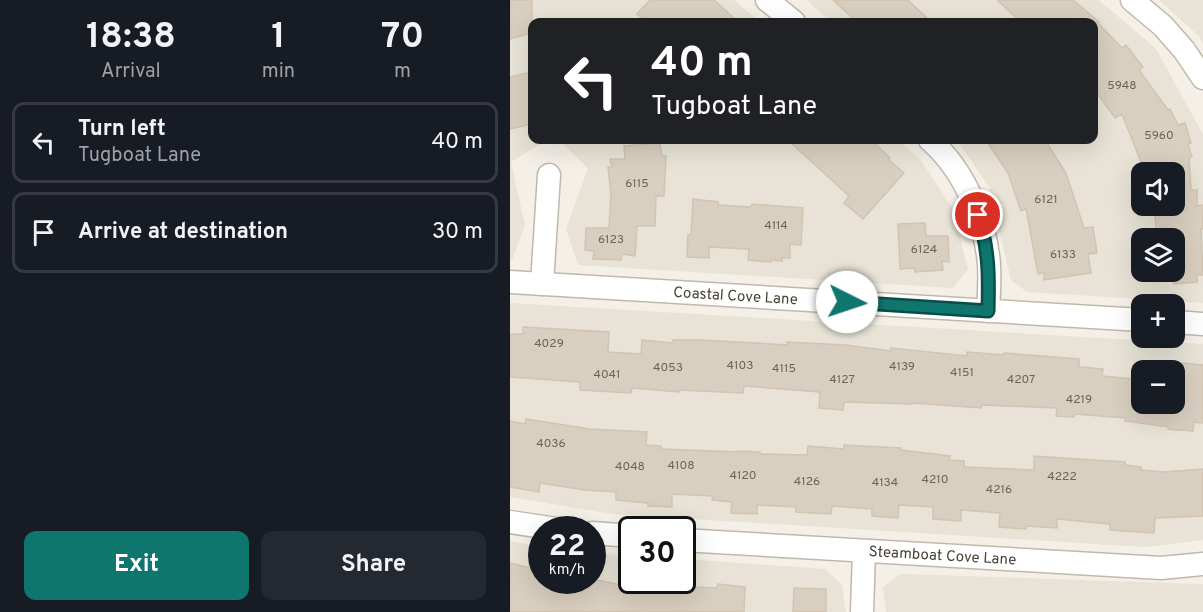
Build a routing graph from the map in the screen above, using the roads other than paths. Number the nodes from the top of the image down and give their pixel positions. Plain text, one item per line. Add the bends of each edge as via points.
1 (767, 0) edge
2 (1132, 0) edge
3 (789, 18) edge
4 (1203, 78) edge
5 (933, 144) edge
6 (549, 175) dead end
7 (510, 282) edge
8 (542, 284) junction
9 (988, 311) junction
10 (1131, 319) edge
11 (1185, 323) edge
12 (1203, 324) edge
13 (510, 522) edge
14 (528, 525) edge
15 (696, 541) edge
16 (864, 551) junction
17 (1203, 564) edge
18 (862, 612) edge

1 - 3 street
2 - 4 street via 1163,26
5 - 9 street via 956,171 983,231 989,262
6 - 8 street
7 - 8 street, Coastal Cove Lane
8 - 9 street, Coastal Cove Lane
9 - 10 street, Coastal Cove Lane
11 - 12 street
13 - 14 street
15 - 16 street, Steamboat Cove Lane
16 - 17 street, Steamboat Cove Lane via 1161,568
16 - 18 street

